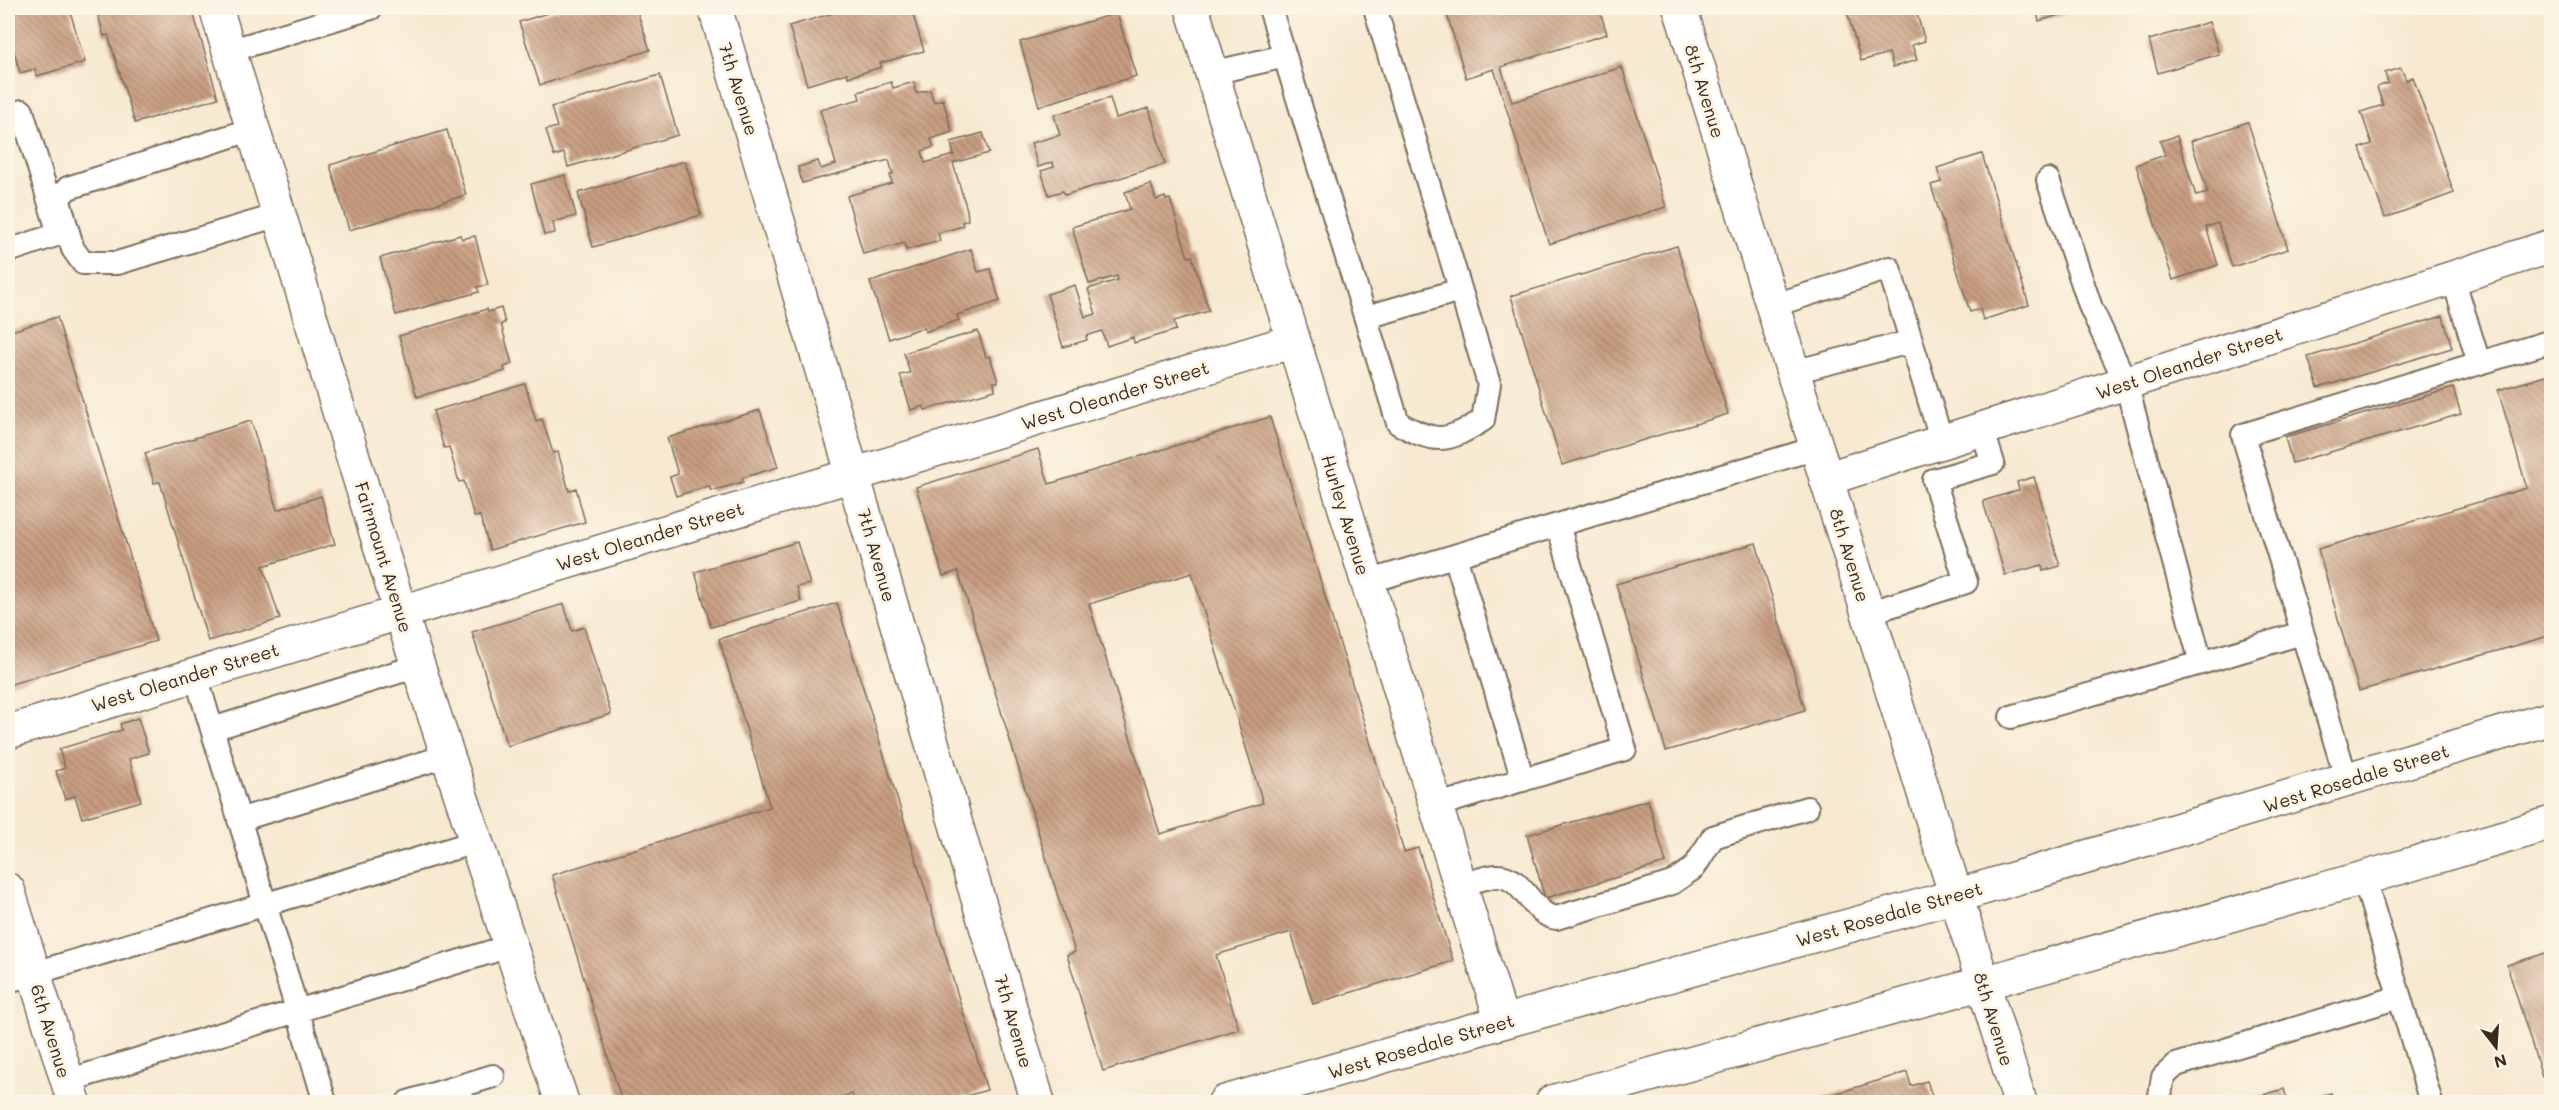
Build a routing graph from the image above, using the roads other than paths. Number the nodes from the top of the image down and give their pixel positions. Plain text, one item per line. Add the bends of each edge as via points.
1 (216, 8) edge
2 (372, 8) edge
3 (715, 8) edge
4 (1192, 8) edge
5 (1270, 8) edge
6 (1375, 8) edge
7 (1680, 8) edge
8 (229, 51) junction
9 (1285, 56) junction
10 (1212, 74) junction
11 (8, 115) edge
12 (253, 129) junction
13 (2048, 180) dead end
14 (279, 215) junction
15 (2552, 246) edge
16 (8, 251) edge
17 (2453, 278) junction
18 (1460, 290) junction
19 (1772, 306) junction
20 (1367, 317) junction
21 (1293, 341) junction
22 (2552, 341) edge
23 (1910, 342) junction
24 (2479, 363) junction
25 (1793, 372) junction
26 (2126, 383) junction
27 (1982, 429) junction
28 (1942, 442) junction
29 (1816, 448) junction
30 (854, 475) junction
31 (1826, 479) junction
32 (1558, 525) junction
33 (1455, 556) junction
34 (1367, 582) junction
35 (400, 611) junction
36 (1868, 613) junction
37 (2302, 633) junction
38 (2201, 663) junction
39 (418, 666) junction
40 (195, 674) junction
41 (2011, 717) dead end
42 (2552, 718) edge
43 (212, 729) junction
44 (8, 732) edge
45 (446, 756) junction
46 (1523, 780) junction
47 (2347, 781) junction
48 (1435, 806) junction
49 (1807, 808) dead end
50 (239, 820) junction
51 (2552, 823) edge
52 (475, 842) junction
53 (2364, 878) junction
54 (1458, 886) junction
55 (8, 890) edge
56 (1956, 896) junction
57 (265, 906) junction
58 (510, 946) junction
59 (20, 976) edge
60 (1982, 982) junction
61 (2399, 997) junction
62 (297, 1012) junction
63 (1502, 1022) junction
64 (493, 1076) dead end
65 (70, 1092) edge
66 (1617, 1094) edge
67 (325, 1102) edge
68 (408, 1102) edge
69 (562, 1102) edge
70 (1038, 1102) edge
71 (1225, 1102) edge
72 (1552, 1102) edge
73 (2020, 1102) edge
74 (2158, 1102) edge
75 (2431, 1102) edge

1 - 8 street, Fairmount Avenue
2 - 8 lane
3 - 30 street, 7th Avenue
4 - 10 street, Hurley Avenue
5 - 9 lane
6 - 18 lane
7 - 19 street, 8th Avenue
8 - 12 street, Fairmount Avenue
9 - 10 lane
9 - 20 lane
10 - 21 street, Hurley Avenue
11 - 16 lane via 21,111 59,234
12 - 14 street, Fairmount Avenue
12 - 14 lane via 68,188 58,198 73,249 83,264 117,263
13 - 26 lane via 2091,308
14 - 35 street, Fairmount Avenue
15 - 17 street, West Oleander Street
17 - 24 lane
17 - 26 street, West Oleander Street
18 - 20 lane
18 - 20 lane via 1489,384 1484,420 1458,436 1427,439 1398,423
19 - 23 lane via 1889,268
19 - 25 street, 8th Avenue
21 - 30 street, West Oleander Street
21 - 34 street, Hurley Avenue
22 - 24 lane
23 - 25 lane
23 - 28 lane
24 - 37 lane via 2243,435
25 - 29 street, 8th Avenue
26 - 27 street, West Oleander Street
26 - 38 lane
27 - 28 street, West Oleander Street
27 - 36 lane via 1993,463 1934,480 1966,582
28 - 31 street, West Oleander Street
29 - 31 street, 8th Avenue
29 - 32 lane
30 - 35 street, West Oleander Street
30 - 70 street, 7th Avenue
31 - 36 street, 8th Avenue
32 - 33 lane
32 - 46 lane via 1625,749
33 - 34 lane
33 - 46 lane
34 - 48 street, Hurley Avenue
35 - 39 street, Fairmount Avenue
35 - 40 street, West Oleander Street
36 - 56 street, 8th Avenue
37 - 38 lane
37 - 47 lane
38 - 41 lane
39 - 43 lane
39 - 45 street, Fairmount Avenue
40 - 43 lane
40 - 44 street, West Oleander Street
42 - 47 street, West Rosedale Street
43 - 50 lane
45 - 50 lane
45 - 52 street, Fairmount Avenue
46 - 48 lane
47 - 56 street, West Rosedale Street
48 - 54 street, Hurley Avenue
49 - 54 lane via 1713,837 1694,868 1672,883 1556,918 1546,917 1536,909 1521,888 1507,878 1497,876
50 - 57 lane
51 - 53 street
52 - 57 lane
52 - 58 street, Fairmount Avenue
53 - 60 street
53 - 61 lane
54 - 63 street, Hurley Avenue
55 - 59 street, 6th Avenue
56 - 60 street, 8th Avenue
56 - 63 street, West Rosedale Street
57 - 59 lane
57 - 62 lane
58 - 62 lane
58 - 69 street, Fairmount Avenue
59 - 65 street, 6th Avenue
60 - 66 street
60 - 73 street, 8th Avenue
61 - 74 lane via 2176,1065 2163,1077
61 - 75 lane
62 - 65 lane
62 - 67 lane
63 - 71 street, West Rosedale Street
64 - 68 lane
66 - 72 street

